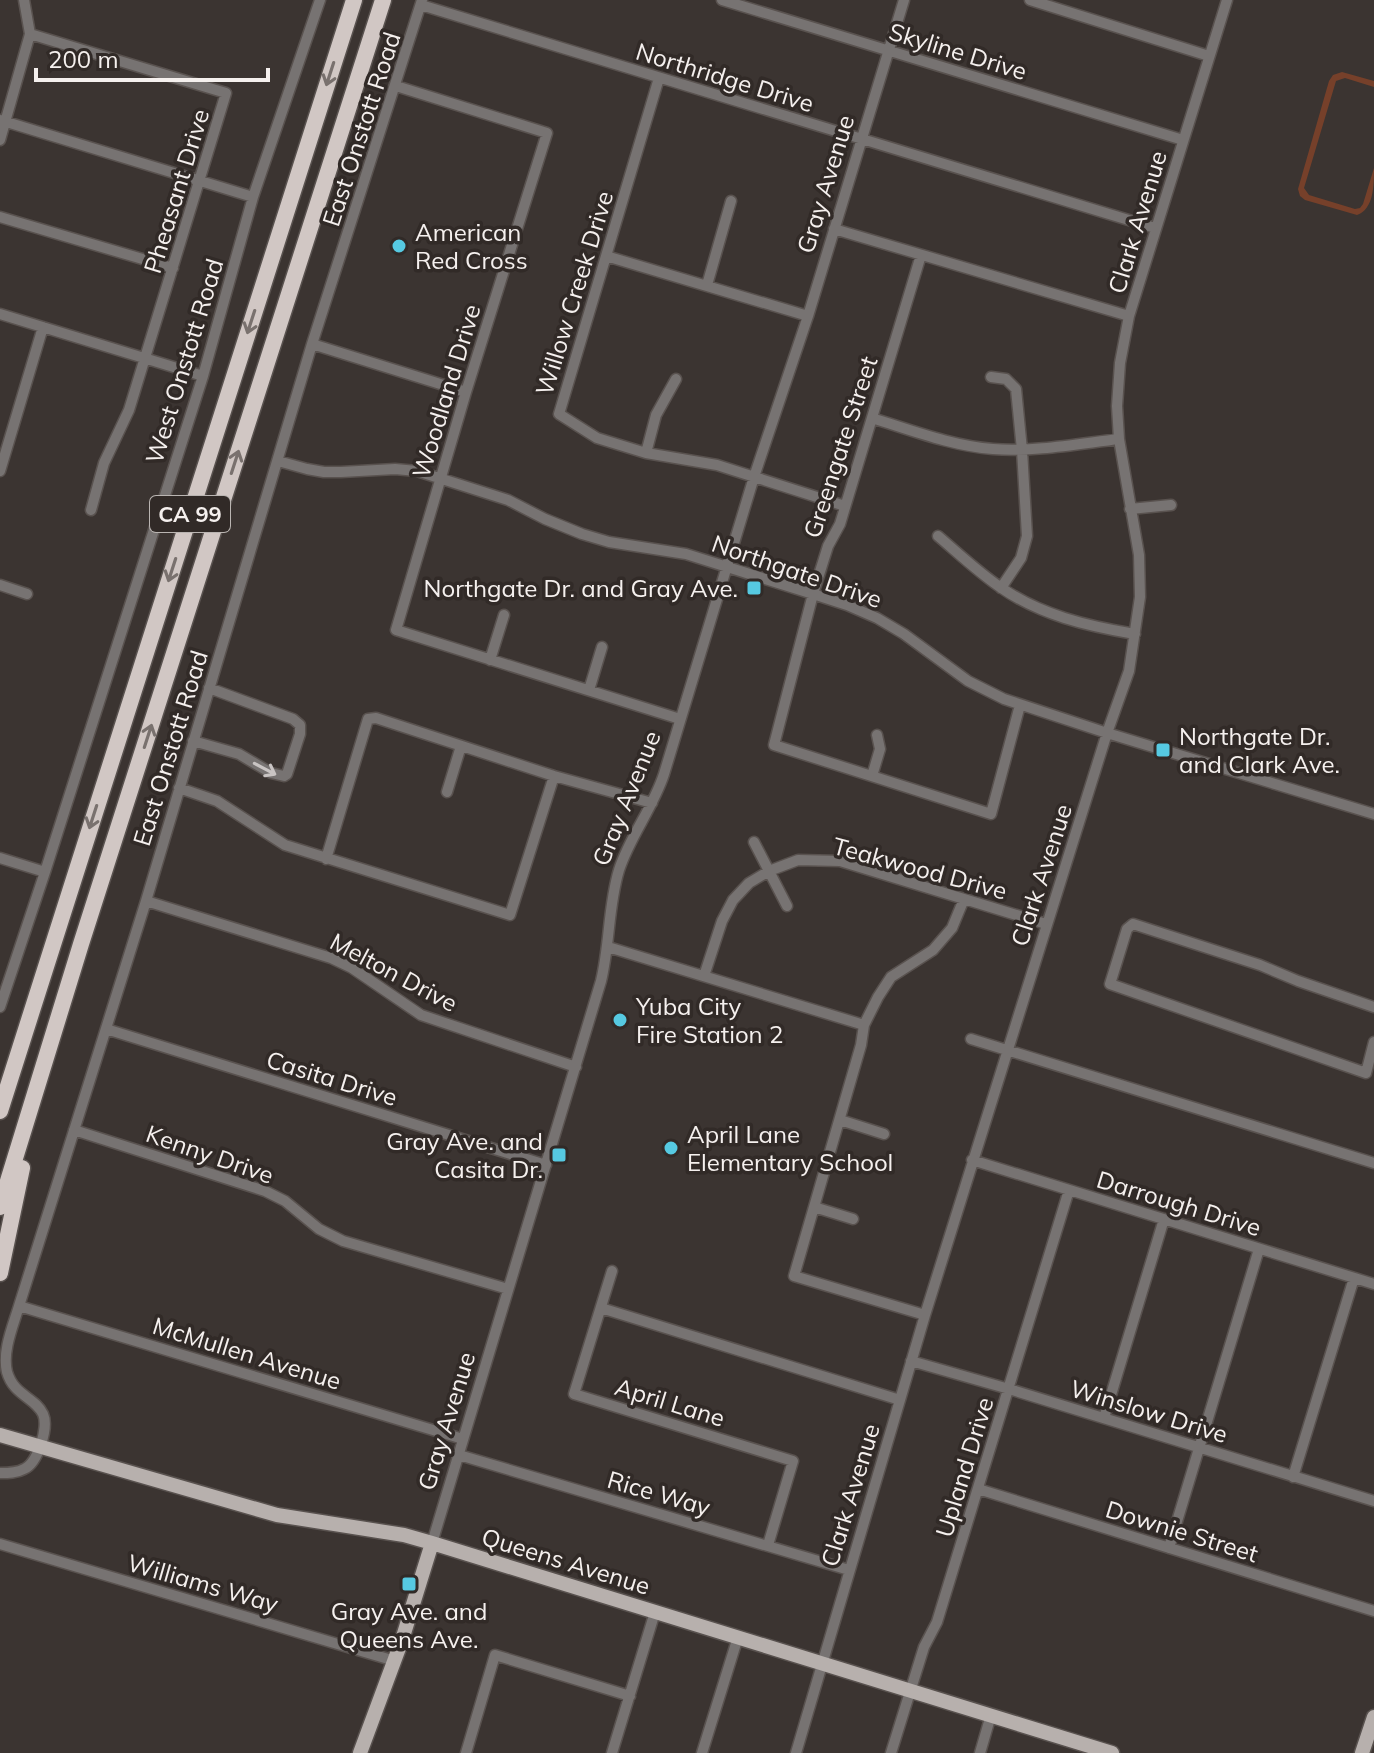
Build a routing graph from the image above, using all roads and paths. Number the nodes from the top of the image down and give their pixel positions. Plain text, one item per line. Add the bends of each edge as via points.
1 (24, 0) edge
2 (320, 0) edge
3 (354, 0) edge
4 (383, 0) edge
5 (722, 0) edge
6 (904, 0) edge
7 (1030, 0) edge
8 (1227, 0) edge
9 (422, 2) edge
10 (30, 34) junction
11 (889, 50) junction
12 (1209, 56) junction
13 (659, 78) junction
14 (396, 86) junction
15 (3, 121) edge
16 (0, 140) edge
17 (862, 140) junction
18 (1183, 140) junction
19 (201, 180) junction
20 (253, 197) junction
21 (731, 201) dead end
22 (0, 217) edge
23 (1155, 228) junction
24 (834, 229) junction
25 (921, 255) junction
26 (606, 256) junction
27 (173, 268) junction
28 (707, 285) junction
29 (0, 314) edge
30 (808, 316) junction
31 (1129, 316) junction
32 (43, 327) junction
33 (312, 344) junction
34 (145, 358) junction
35 (203, 376) junction
36 (991, 377) dead end
37 (676, 379) dead end
38 (466, 392) junction
39 (872, 418) junction
40 (1119, 439) junction
41 (1022, 450) junction
42 (646, 453) junction
43 (278, 461) junction
44 (0, 471) edge
45 (754, 477) junction
46 (440, 478) junction
47 (1171, 505) dead end
48 (845, 506) junction
49 (1130, 509) junction
50 (91, 510) dead end
51 (938, 536) dead end
52 (727, 568) junction
53 (0, 585) edge
54 (1001, 588) junction
55 (27, 594) dead end
56 (813, 594) junction
57 (504, 615) dead end
58 (1135, 634) junction
59 (602, 647) dead end
60 (490, 660) junction
61 (209, 688) junction
62 (589, 690) junction
63 (1020, 705) junction
64 (680, 719) junction
65 (1107, 733) junction
66 (877, 735) dead end
67 (193, 741) junction
68 (461, 746) junction
69 (554, 776) junction
70 (872, 776) junction
71 (179, 788) junction
72 (447, 792) dead end
73 (652, 803) junction
74 (1374, 814) edge
75 (754, 842) dead end
76 (0, 858) edge
77 (326, 859) junction
78 (769, 871) junction
79 (45, 872) junction
80 (964, 899) junction
81 (146, 901) junction
82 (787, 906) dead end
83 (1046, 924) junction
84 (81, 944) junction
85 (608, 947) junction
86 (704, 976) junction
87 (0, 1007) edge
88 (1374, 1007) edge
89 (864, 1025) junction
90 (26, 1028) junction
91 (106, 1029) junction
92 (971, 1039) dead end
93 (1374, 1042) edge
94 (1007, 1051) junction
95 (576, 1067) junction
96 (0, 1086) edge
97 (0, 1111) edge
98 (840, 1120) junction
99 (74, 1130) junction
100 (884, 1134) dead end
101 (972, 1160) junction
102 (1374, 1163) edge
103 (546, 1165) junction
104 (1069, 1190) junction
105 (0, 1207) edge
106 (814, 1207) junction
107 (853, 1219) dead end
108 (1164, 1219) junction
109 (1259, 1249) junction
110 (612, 1271) dead end
111 (0, 1273) edge
112 (1354, 1278) junction
113 (1374, 1284) edge
114 (508, 1289) junction
115 (19, 1306) junction
116 (601, 1308) junction
117 (925, 1315) junction
118 (911, 1361) junction
119 (1009, 1389) junction
120 (900, 1400) junction
121 (1104, 1418) junction
122 (0, 1435) edge
123 (463, 1439) junction
124 (40, 1447) junction
125 (1199, 1447) junction
126 (459, 1455) junction
127 (0, 1473) edge
128 (1293, 1477) junction
129 (978, 1489) junction
130 (1374, 1501) edge
131 (432, 1543) junction
132 (0, 1544) edge
133 (768, 1545) junction
134 (1169, 1548) junction
135 (849, 1570) junction
136 (1374, 1611) edge
137 (655, 1612) junction
138 (738, 1637) junction
139 (395, 1661) junction
140 (823, 1664) junction
141 (910, 1691) junction
142 (630, 1696) junction
143 (991, 1715) junction
144 (1374, 1717) edge
145 (1076, 1748) edge
146 (360, 1753) edge
147 (466, 1753) edge
148 (612, 1753) edge
149 (702, 1753) edge
150 (796, 1753) edge
151 (891, 1753) edge
152 (980, 1753) edge
153 (1112, 1753) edge
154 (1362, 1753) edge

1 - 10 street
2 - 20 street, West Onstott Road
3 -> 90 highway, CA 99
84 -> 4 highway, CA 99
5 - 11 street, Skyline Drive
6 - 11 street, Gray Avenue
7 - 12 street
8 - 12 street, Clark Avenue
9 - 13 street, Northridge Drive
9 - 14 street, East Onstott Road
10 - 15 street
10 - 19 street, Pheasant Drive via 226,93
11 - 17 street, Gray Avenue
11 - 18 street, Skyline Drive
12 - 18 street, Clark Avenue
13 - 17 street, Northridge Drive
13 - 26 street, Willow Creek Drive
14 - 33 street, East Onstott Road
14 - 38 street, Woodland Drive via 547,133
15 - 16 street
15 - 19 street
17 - 23 street, Northridge Drive
17 - 24 street, Gray Avenue
18 - 23 street, Clark Avenue
19 - 20 street
19 - 27 street, Pheasant Drive
20 - 35 street, West Onstott Road
21 - 28 street
22 - 27 street
23 - 31 street, Clark Avenue
24 - 25 street
24 - 30 street, Gray Avenue
25 - 31 street
25 - 39 street, Greengate Street
26 - 28 street
26 - 42 street, Willow Creek Drive via 559,414 597,438
27 - 34 street, Pheasant Drive
28 - 30 street
29 - 32 street
30 - 45 street, Gray Avenue
31 - 40 street, Clark Avenue via 1120,363
32 - 34 street
32 - 44 street
33 - 38 street
33 - 43 street, East Onstott Road
34 - 35 street
34 - 50 street, Pheasant Drive
35 - 79 street, West Onstott Road
36 - 41 street via 1006,379 1016,389
37 - 42 street via 656,415
38 - 46 street, Woodland Drive
39 - 41 street via 958,444
39 - 48 street, Greengate Street
40 - 41 street
40 - 49 street, Clark Avenue
41 - 54 street via 1027,536 1021,558
42 - 45 street, Willow Creek Drive
43 - 46 street, Northgate Drive via 324,472 395,469
43 - 61 street, East Onstott Road
45 - 48 street, Willow Creek Drive
45 - 52 street, Gray Avenue
46 - 52 street, Northgate Drive via 508,500 582,534 686,554
46 - 60 street, Woodland Drive via 396,630
47 - 49 street
48 - 56 street, Greengate Street
49 - 58 street, Clark Avenue via 1139,555
51 - 54 street
52 - 56 street, Northgate Drive
52 - 64 street, Gray Avenue
53 - 55 street
54 - 58 street via 1036,608 1085,625
56 - 63 street, Northgate Drive via 877,618 968,681
56 - 70 street, Greengate Street via 774,745
57 - 60 street
58 - 65 street, Clark Avenue via 1129,671
59 - 62 street
60 - 62 street
61 - 67 street, East Onstott Road
67 -> 61 street via 239,754 284,776 300,734 293,719
62 - 64 street
63 - 65 street, Northgate Drive
63 - 70 street via 991,814
64 - 73 street, Gray Avenue
65 - 74 street, Northgate Drive
65 - 83 street, Clark Avenue
66 - 70 street via 880,749
67 - 71 street, East Onstott Road
68 - 69 street
68 - 72 street
68 - 77 street via 368,719
69 - 73 street
69 - 77 street via 510,915
71 - 77 street via 217,801 285,845
71 - 81 street, East Onstott Road
73 - 85 street, Gray Avenue via 618,874
75 - 78 street
76 - 79 street
78 - 80 street, Teakwood Drive via 798,860 840,861
78 - 82 street
78 - 86 street, Teakwood Drive via 733,900
79 - 87 street, West Onstott Road
80 - 83 street, Teakwood Drive
80 - 89 street via 952,928 933,950 891,977
81 - 91 street, East Onstott Road
81 - 95 street, Melton Drive via 331,958 421,1015
83 - 94 street, Clark Avenue
84 - 105 highway, CA 99
84 - 111 highway via 26,1150
85 - 86 street
85 - 95 street, Gray Avenue
86 - 89 street
88 - 93 street via 1133,924 1110,984 1366,1073
89 - 98 street
90 - 96 highway
90 - 97 highway, CA 99
91 - 99 street, East Onstott Road
91 - 103 street, Casita Drive
92 - 94 street
94 - 101 street, Clark Avenue
94 - 102 street
95 - 103 street, Gray Avenue
98 - 100 street
98 - 106 street
99 - 114 street, Kenny Drive via 265,1191 343,1241
99 - 115 street, East Onstott Road
101 - 104 street, Darrough Drive
101 - 117 street, Clark Avenue
103 - 114 street, Gray Avenue
104 - 108 street, Darrough Drive
104 - 119 street, Upland Drive
106 - 107 street
106 - 117 street via 794,1276
108 - 109 street, Darrough Drive
108 - 121 street
109 - 112 street, Darrough Drive
109 - 125 street
110 - 116 street, April Lane
112 - 113 street, Darrough Drive
112 - 128 street
114 - 123 street, Gray Avenue
115 - 123 street, McMullen Avenue
115 - 124 street, East Onstott Road via 5,1357 7,1371 16,1390 42,1410
116 - 120 street
116 - 133 street, April Lane via 574,1394 793,1461
117 - 118 street, Clark Avenue
118 - 119 street, Winslow Drive
118 - 120 street, Clark Avenue
119 - 121 street, Winslow Drive
119 - 129 street, Upland Drive
120 - 135 street, Clark Avenue
121 - 125 street, Winslow Drive
122 - 124 main road, Queens Avenue
123 - 126 street, Gray Avenue
124 - 127 street via 26,1469
124 - 131 main road, Queens Avenue via 277,1515
125 - 128 street, Winslow Drive
125 - 134 street
126 - 131 street, Gray Avenue
126 - 133 street, Rice Way
128 - 130 street, Winslow Drive
129 - 134 street, Downie Street
129 - 141 street, Upland Drive
131 - 137 main road, Queens Avenue
131 - 139 main road, Gray Avenue
132 - 139 street, Williams Way
133 - 135 street, Rice Way
134 - 136 street, Downie Street
135 - 140 street, Clark Avenue
137 - 138 main road, Queens Avenue
137 - 142 street
138 - 140 main road, Queens Avenue
138 - 149 street
139 - 146 main road, Gray Avenue
140 - 141 main road, Queens Avenue
140 - 150 street, Clark Avenue
141 - 143 main road, Queens Avenue
141 - 151 street, Upland Drive
142 - 147 street via 495,1655
142 - 148 street
143 - 145 main road, Queens Avenue
143 - 152 street
144 - 154 main road
145 - 153 main road, Queens Avenue

